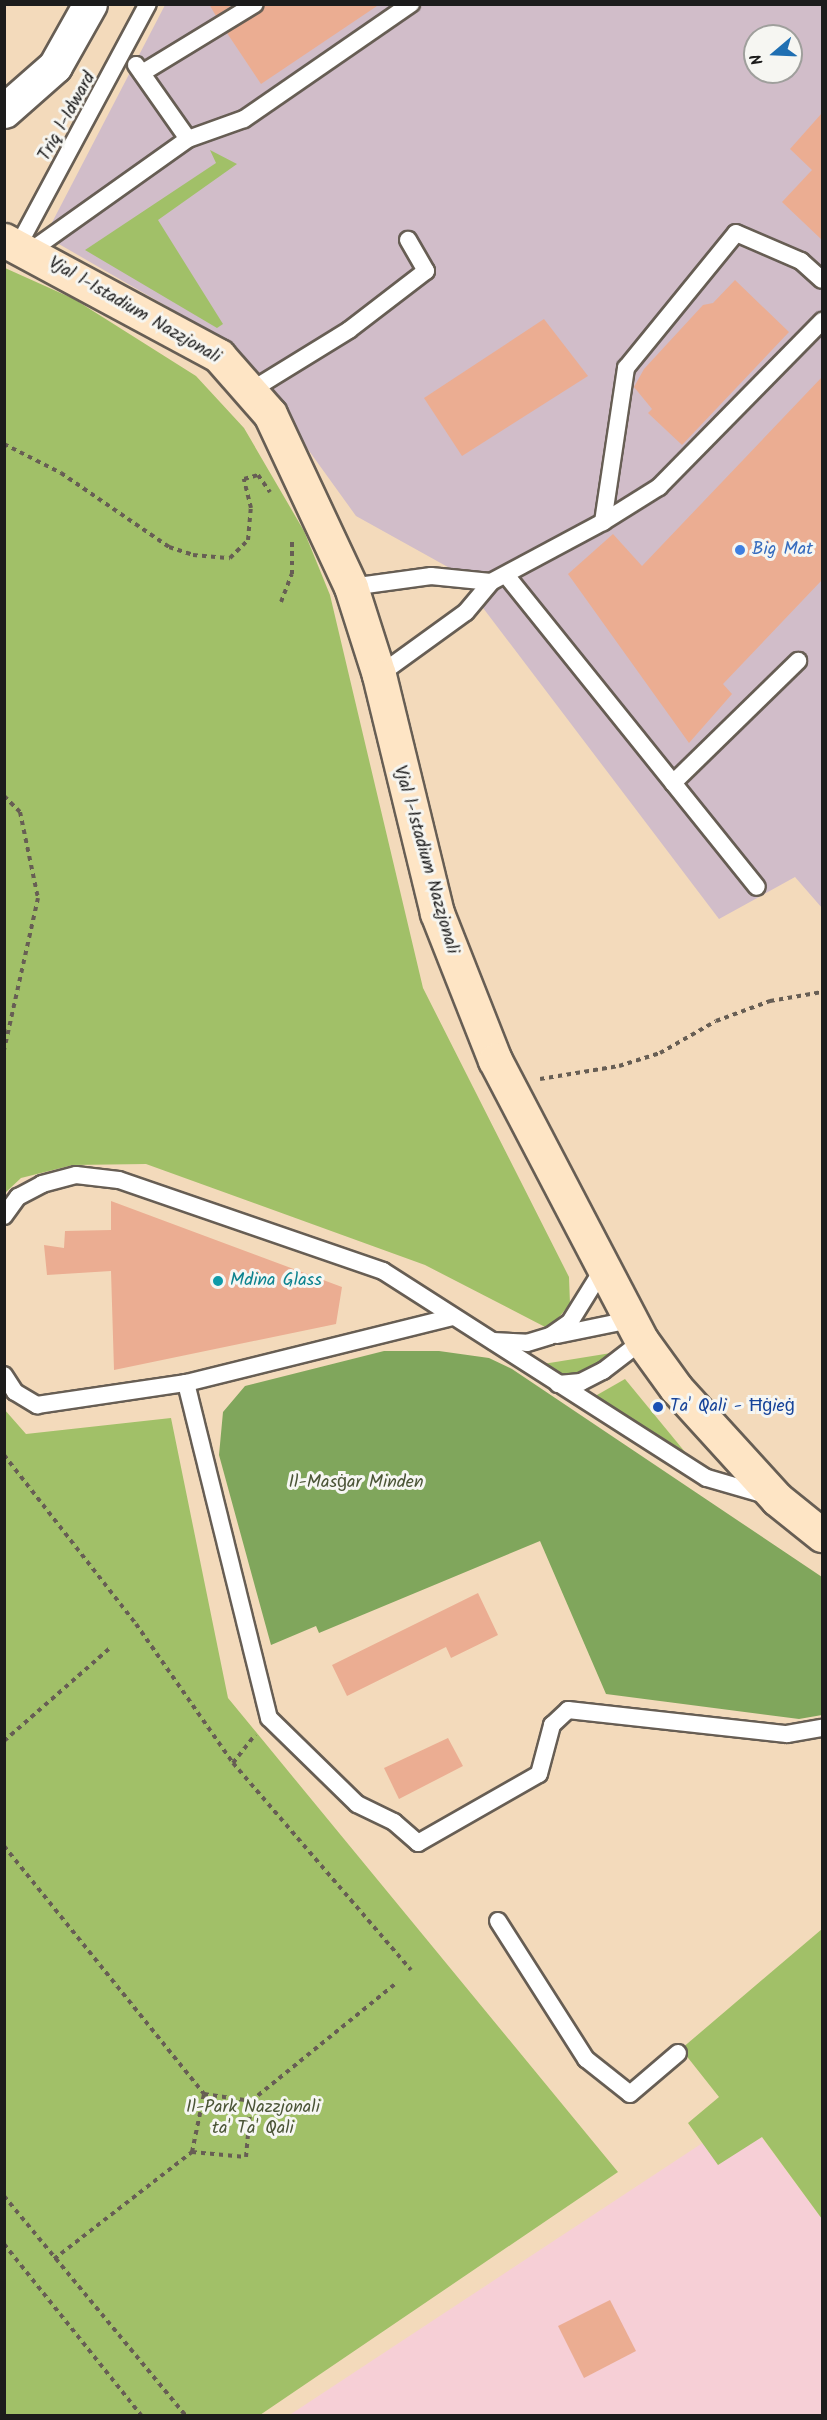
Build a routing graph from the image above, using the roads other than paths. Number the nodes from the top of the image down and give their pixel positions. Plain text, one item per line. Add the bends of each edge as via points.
1 (90, 4) edge
2 (148, 4) edge
3 (255, 4) edge
4 (411, 4) edge
5 (126, 53) junction
6 (142, 73) junction
7 (4, 111) edge
8 (188, 139) junction
9 (408, 240) dead end
10 (17, 246) edge
11 (822, 280) edge
12 (822, 321) edge
13 (250, 391) junction
14 (603, 522) junction
15 (499, 578) junction
16 (351, 587) junction
17 (798, 662) dead end
18 (379, 675) junction
19 (673, 783) junction
20 (757, 887) dead end
21 (4, 1216) edge
22 (601, 1272) junction
23 (452, 1317) junction
24 (636, 1330) junction
25 (550, 1336) junction
26 (489, 1340) junction
27 (4, 1375) edge
28 (186, 1383) junction
29 (558, 1384) junction
30 (777, 1499) junction
31 (822, 1535) edge
32 (822, 1728) edge
33 (498, 1921) dead end
34 (678, 2053) dead end

1 - 7 street via 55,66
2 - 5 lane, Triq l-Idward
3 - 6 lane
4 - 8 lane via 244,119
5 - 6 lane
5 - 10 lane, Triq l-Idward
6 - 8 lane
8 - 10 lane
9 - 13 lane via 426,271 349,330
10 - 13 main road, Vjal l-Istadium Nazzjonali via 219,356
11 - 14 lane via 801,261 736,233 626,368
12 - 14 lane via 659,487
13 - 16 main road, Vjal l-Istadium Nazzjonali via 295,459
14 - 15 lane
15 - 16 lane via 431,576
15 - 18 lane via 466,612
15 - 19 lane
16 - 18 main road, Vjal l-Istadium Nazzjonali
17 - 19 lane
18 - 22 main road, Vjal l-Istadium Nazzjonali via 437,913 507,1084
19 - 20 lane
21 - 23 lane via 18,1197 42,1184 76,1175 119,1180 383,1271
22 - 24 main road, Vjal l-Istadium Nazzjonali
22 - 25 lane via 570,1322
23 - 26 lane
23 - 28 lane
24 - 25 lane
24 - 29 lane via 603,1371 581,1382
24 - 30 main road, Vjal l-Istadium Nazzjonali via 676,1388
25 - 26 lane via 527,1343
26 - 29 lane
27 - 28 lane via 15,1392 36,1405
28 - 32 lane via 269,1718 357,1804 394,1822 418,1843 539,1774 552,1725 568,1710 787,1734
29 - 30 lane via 707,1478
30 - 31 main road, Vjal l-Istadium Nazzjonali
33 - 34 lane via 586,2059 630,2094

